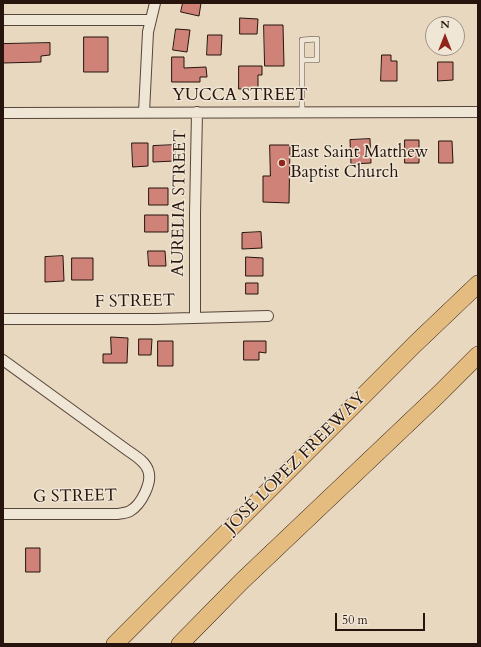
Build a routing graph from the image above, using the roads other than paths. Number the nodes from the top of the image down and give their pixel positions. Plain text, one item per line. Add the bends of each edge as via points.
1 (155, 3) edge
2 (3, 20) edge
3 (151, 20) junction
4 (302, 60) junction
5 (144, 112) junction
6 (197, 112) junction
7 (302, 112) junction
8 (478, 112) edge
9 (3, 113) edge
10 (478, 284) edge
11 (268, 316) dead end
12 (195, 318) junction
13 (3, 319) edge
14 (478, 355) edge
15 (3, 360) edge
16 (3, 514) edge
17 (115, 644) edge
18 (180, 644) edge

1 - 3 street
2 - 3 street
3 - 5 street via 148,32
4 - 4 lane via 302,40 317,39 317,60
4 - 7 lane
5 - 6 street, YUCCA STREET
5 - 9 street, YUCCA STREET
6 - 7 street, YUCCA STREET
6 - 12 street, AURELIA STREET
7 - 8 street, YUCCA STREET
10 - 17 highway, JOSÉ LÓPEZ FREEWAY
11 - 12 street, F STREET
12 - 13 street, F STREET
14 - 18 highway via 242,581
15 - 16 street, G STREET via 137,458 148,469 149,477 148,487 129,512

